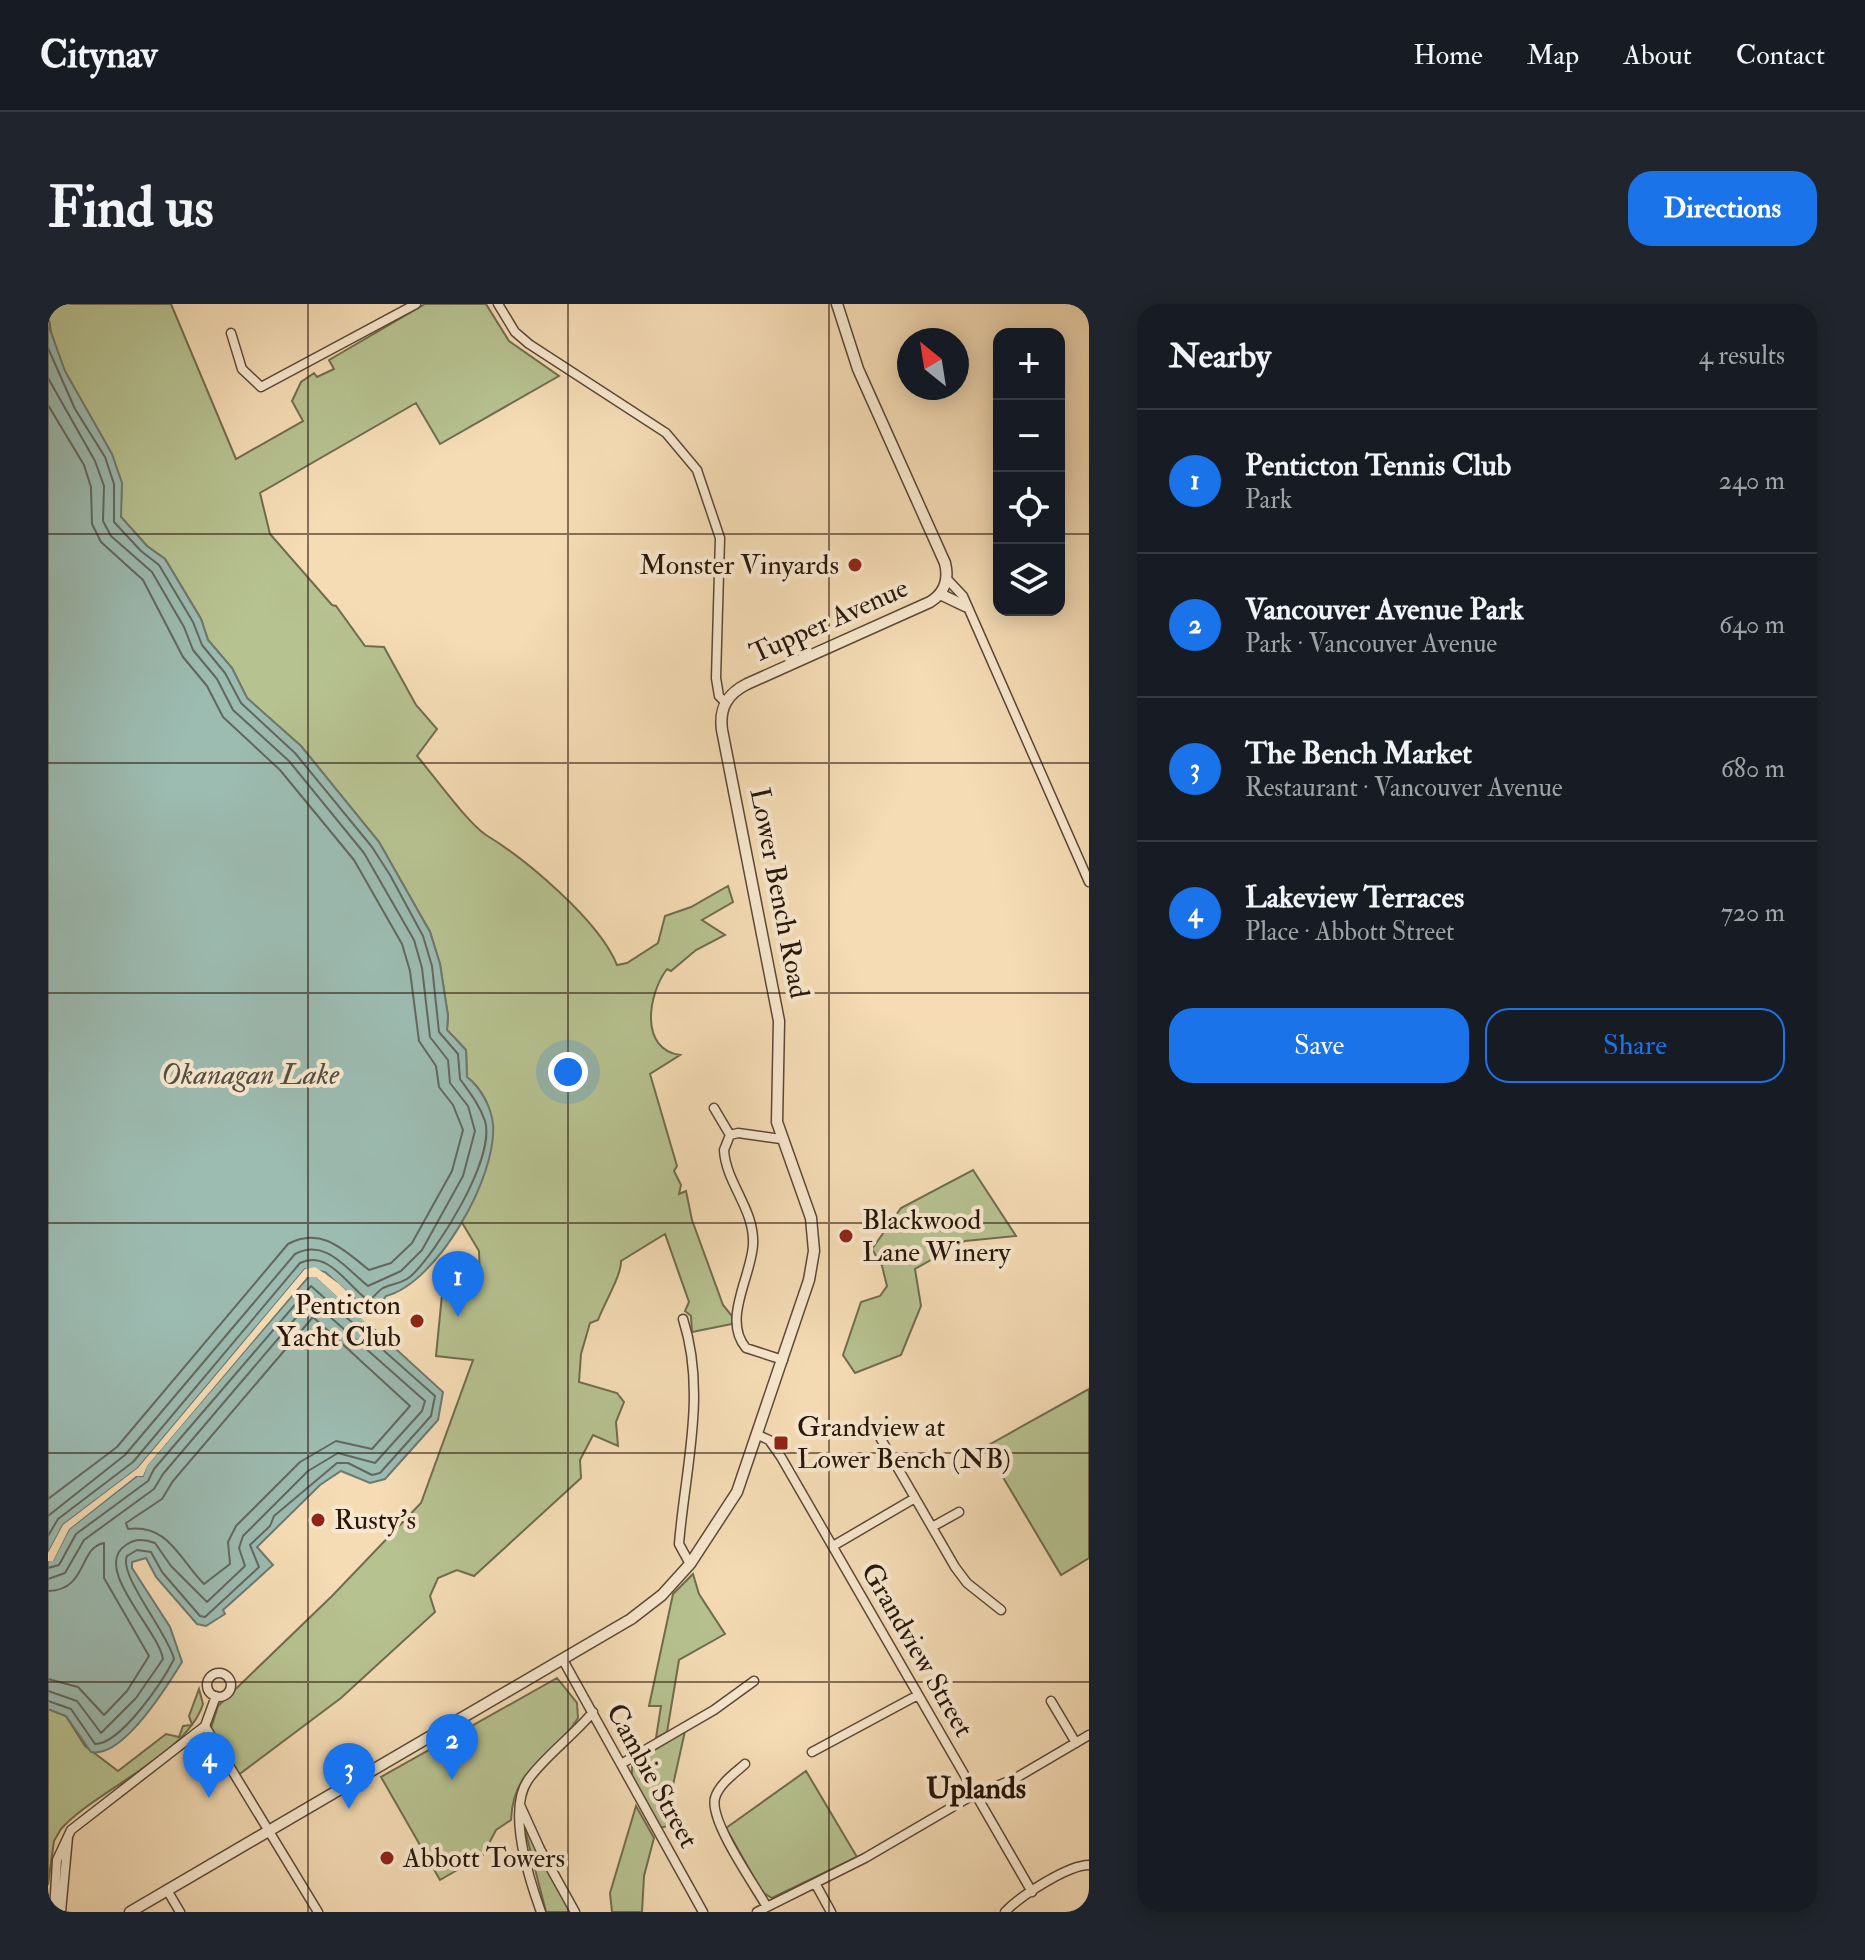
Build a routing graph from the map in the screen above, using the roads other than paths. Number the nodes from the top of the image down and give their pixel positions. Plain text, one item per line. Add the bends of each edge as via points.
1 (416, 304) edge
2 (498, 304) edge
3 (837, 304) edge
4 (231, 333) dead end
5 (947, 579) junction
6 (940, 594) junction
7 (965, 606) junction
8 (725, 702) junction
9 (1089, 882) edge
10 (714, 1108) dead end
11 (730, 1135) junction
12 (781, 1139) junction
13 (683, 1319) dead end
14 (783, 1360) junction
15 (874, 1427) dead end
16 (758, 1435) junction
17 (915, 1498) junction
18 (959, 1512) dead end
19 (932, 1527) junction
20 (833, 1546) junction
21 (690, 1564) junction
22 (1001, 1610) dead end
23 (563, 1660) junction
24 (754, 1681) dead end
25 (918, 1695) junction
26 (216, 1696) dead end
27 (1051, 1701) dead end
28 (593, 1712) junction
29 (205, 1726) junction
30 (1089, 1735) edge
31 (1076, 1743) junction
32 (812, 1752) dead end
33 (621, 1764) junction
34 (745, 1764) dead end
35 (975, 1795) junction
36 (519, 1801) junction
37 (269, 1831) junction
38 (69, 1833) junction
39 (1089, 1865) edge
40 (815, 1883) junction
41 (167, 1890) junction
42 (1032, 1892) junction
43 (767, 1907) junction
44 (54, 1912) edge
45 (61, 1912) edge
46 (130, 1912) edge
47 (180, 1912) edge
48 (318, 1912) edge
49 (541, 1912) edge
50 (575, 1912) edge
51 (703, 1912) edge
52 (757, 1912) edge
53 (831, 1912) edge
54 (1005, 1912) edge

1 - 4 street via 261,387 242,369
2 - 8 street, Lower Bench Road via 529,344 666,433 697,470 720,538 716,678
3 - 5 street via 852,353 945,563
5 - 6 street, Tupper Avenue
5 - 7 street
6 - 7 street
6 - 8 street, Tupper Avenue via 747,684
7 - 9 street
8 - 12 street, Lower Bench Road via 722,730 779,1021 776,1114
10 - 11 street
11 - 12 street
11 - 14 street via 725,1157 748,1208 753,1236 738,1334 746,1348
12 - 14 street, Lower Bench Road via 814,1237 809,1280
13 - 21 street via 695,1404 679,1544
14 - 16 street, Lower Bench Road
15 - 17 street
16 - 20 street, Grandview Street via 781,1457
16 - 21 street, Lower Bench Road via 737,1492
17 - 19 street
17 - 20 street
18 - 19 street
19 - 22 street via 960,1576
20 - 25 street, Grandview Street
21 - 23 street, Lower Bench Road via 654,1602
23 - 28 street, Cambie Street
23 - 37 street, Lower Bench Road
24 - 33 street
25 - 32 street
25 - 35 street, Grandview Street
26 - 29 street
27 - 31 street
28 - 33 street, Cambie Street
28 - 36 street via 528,1780
29 - 37 street
29 - 38 street
30 - 31 street
31 - 35 street
33 - 51 street, Cambie Street
34 - 43 street via 718,1791 714,1805
35 - 40 street
35 - 42 street, Grandview Street
36 - 49 street via 518,1820
36 - 50 street
37 - 41 street, Lower Bench Road
37 - 48 street
38 - 44 street via 57,1860
38 - 45 street
39 - 42 street via 1075,1867
40 - 43 street
40 - 53 street
41 - 46 street, Lower Bench Road
41 - 47 street
42 - 54 street
43 - 52 street

